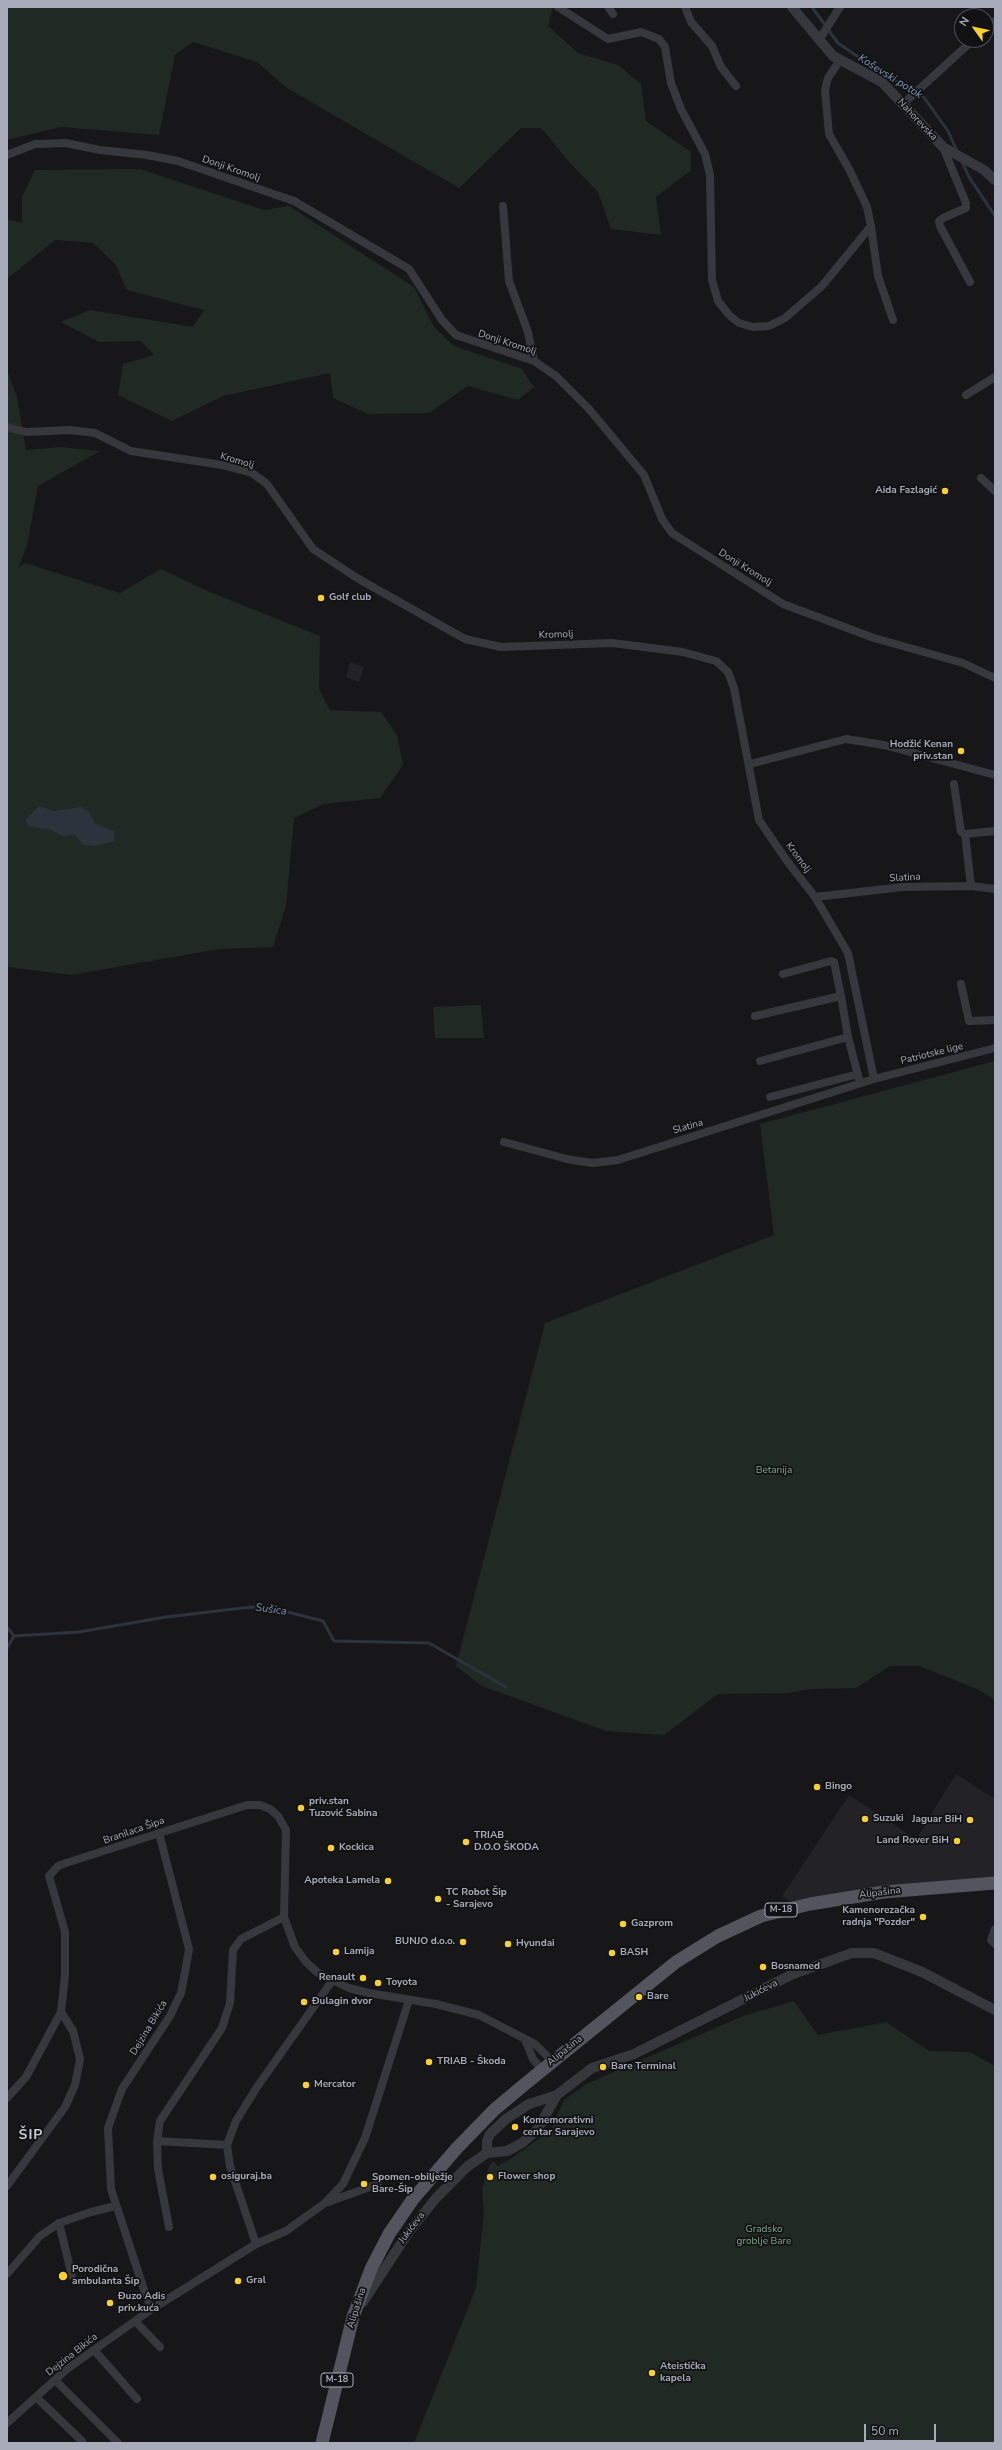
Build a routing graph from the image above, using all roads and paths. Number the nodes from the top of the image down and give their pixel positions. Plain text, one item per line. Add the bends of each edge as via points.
1 (558, 7) edge
2 (685, 7) edge
3 (792, 7) edge
4 (840, 7) edge
5 (821, 37) junction
6 (964, 48) edge
7 (840, 60) junction
8 (736, 86) dead end
9 (903, 104) junction
10 (945, 148) junction
11 (7, 155) edge
12 (995, 180) edge
13 (503, 206) dead end
14 (870, 226) junction
15 (970, 282) dead end
16 (893, 320) dead end
17 (534, 361) junction
18 (995, 377) edge
19 (966, 395) dead end
20 (7, 427) edge
21 (981, 478) dead end
22 (995, 491) edge
23 (995, 678) edge
24 (750, 764) junction
25 (995, 775) edge
26 (954, 784) dead end
27 (995, 831) edge
28 (965, 834) junction
29 (971, 886) junction
30 (995, 889) edge
31 (815, 896) junction
32 (783, 974) dead end
33 (961, 984) dead end
34 (841, 996) junction
35 (755, 1016) dead end
36 (995, 1020) edge
37 (848, 1037) junction
38 (995, 1048) edge
39 (760, 1061) dead end
40 (858, 1074) junction
41 (874, 1079) junction
42 (860, 1084) junction
43 (770, 1096) dead end
44 (504, 1142) dead end
45 (159, 1833) junction
46 (995, 1883) edge
47 (284, 1917) junction
48 (995, 1929) edge
49 (995, 1944) edge
50 (332, 1981) junction
51 (408, 2000) junction
52 (995, 2011) edge
53 (61, 2012) junction
54 (525, 2040) junction
55 (552, 2061) junction
56 (542, 2070) junction
57 (557, 2095) junction
58 (7, 2098) edge
59 (156, 2141) junction
60 (227, 2145) junction
61 (487, 2153) junction
62 (378, 2184) dead end
63 (7, 2186) edge
64 (325, 2203) junction
65 (115, 2206) junction
66 (59, 2223) junction
67 (169, 2227) dead end
68 (256, 2244) junction
69 (7, 2274) edge
70 (72, 2276) dead end
71 (152, 2308) junction
72 (353, 2317) junction
73 (135, 2321) junction
74 (160, 2347) dead end
75 (94, 2350) junction
76 (55, 2380) junction
77 (36, 2397) junction
78 (137, 2399) dead end
79 (7, 2423) edge
80 (82, 2442) dead end
81 (118, 2443) edge
82 (322, 2443) edge

1 - 14 street via 608,39 641,32 658,39 665,47 671,83 681,109 705,154 710,175 712,280 718,301 729,316 739,323 758,327 769,326 785,318 822,286
2 - 8 street via 691,22 712,46 720,67
3 - 5 street, Nahorevska
4 - 5 street
5 - 7 street, Nahorevska via 825,49
6 - 9 street
7 - 9 street, Nahorevska via 882,82
7 - 14 street via 828,78 826,110 829,134 849,168 867,208
9 - 10 street, Nahorevska
10 - 12 street, Nahorevska via 984,170
10 - 15 street via 966,208 942,218 940,226
11 - 17 street, Donji Kromolj via 35,144 66,142 100,150 178,161 294,201 409,269 442,320 456,335
13 - 17 street via 509,281 528,332
14 - 16 street via 878,276
17 - 23 street, Donji Kromolj via 556,376 590,409 644,475 662,519 672,533 783,604 874,638 963,663
18 - 19 street
20 - 24 street, Kromolj via 26,432 70,430 95,433 131,451 252,473 266,484 313,549 357,578 465,639 501,647 612,643 683,652 716,661 728,672
21 - 22 street
24 - 25 street via 846,739 884,745
24 - 31 street, Kromolj via 759,820
26 - 28 street via 959,828
27 - 28 street
28 - 29 street
29 - 30 street, Slatina
29 - 31 street, Slatina via 903,887
31 - 41 street, Kromolj via 848,953
32 - 34 street via 834,962
33 - 36 street via 969,1021
34 - 35 street
34 - 37 street
37 - 39 street
37 - 40 street
38 - 41 street, Patriotske lige
40 - 42 street
40 - 43 street
41 - 42 street, Slatina
42 - 44 street, Slatina via 618,1160 586,1162
45 - 47 street, Branilaca Šipa via 247,1805 260,1805 270,1809 278,1816 286,1830
45 - 53 street, Branilaca Šipa via 66,1862 49,1876 65,1932 65,1976
45 - 65 street, Dejzina Bikića via 189,1949 181,1993 122,2090 108,2128 111,2189
46 - 55 main road, Alipašina / M-18 via 884,1892 810,1904 761,1916 718,1936 676,1962
47 - 50 street, Branilaca Šipa via 295,1947 306,1962
47 - 59 street via 241,1939 233,1950 230,2003 222,2028 160,2120
48 - 49 street via 991,1940
50 - 51 street via 369,1993
50 - 60 street via 257,2087 236,2121
51 - 54 street via 479,2015 504,2026
51 - 64 street, Dejzina Bikića via 365,2138 343,2184
52 - 57 street, Jukićeva via 922,1972 874,1954 852,1953 793,1974 634,2054 597,2065
53 - 58 street, Branilaca Šipa via 26,2077
53 - 63 street via 73,2031 80,2059 75,2085 64,2107
54 - 55 street via 535,2044
54 - 56 street via 533,2059
55 - 56 main road, Alipašina / M-18
56 - 72 main road, Alipašina / M-18 via 494,2110 413,2199 381,2248
57 - 61 street, Jukićeva via 537,2130 528,2138 507,2150
57 - 61 street, Jukićeva via 529,2104 506,2119 490,2134 487,2140
59 - 60 street
59 - 67 street via 158,2169
60 - 68 street via 230,2166
61 - 72 street, Jukićeva via 468,2166 436,2198 408,2233
62 - 64 street
64 - 68 street, Dejzina Bikića via 286,2231
65 - 66 street
65 - 71 street, Dejzina Bikića
66 - 69 street via 40,2236
66 - 70 street
68 - 71 street, Dejzina Bikića
71 - 73 street, Dejzina Bikića
72 - 82 main road, Alipašina / M-18
73 - 74 street
73 - 75 street, Dejzina Bikića
75 - 76 street, Dejzina Bikića
75 - 78 street
76 - 77 street, Dejzina Bikića
76 - 81 street
77 - 79 street, Dejzina Bikića
77 - 80 street

